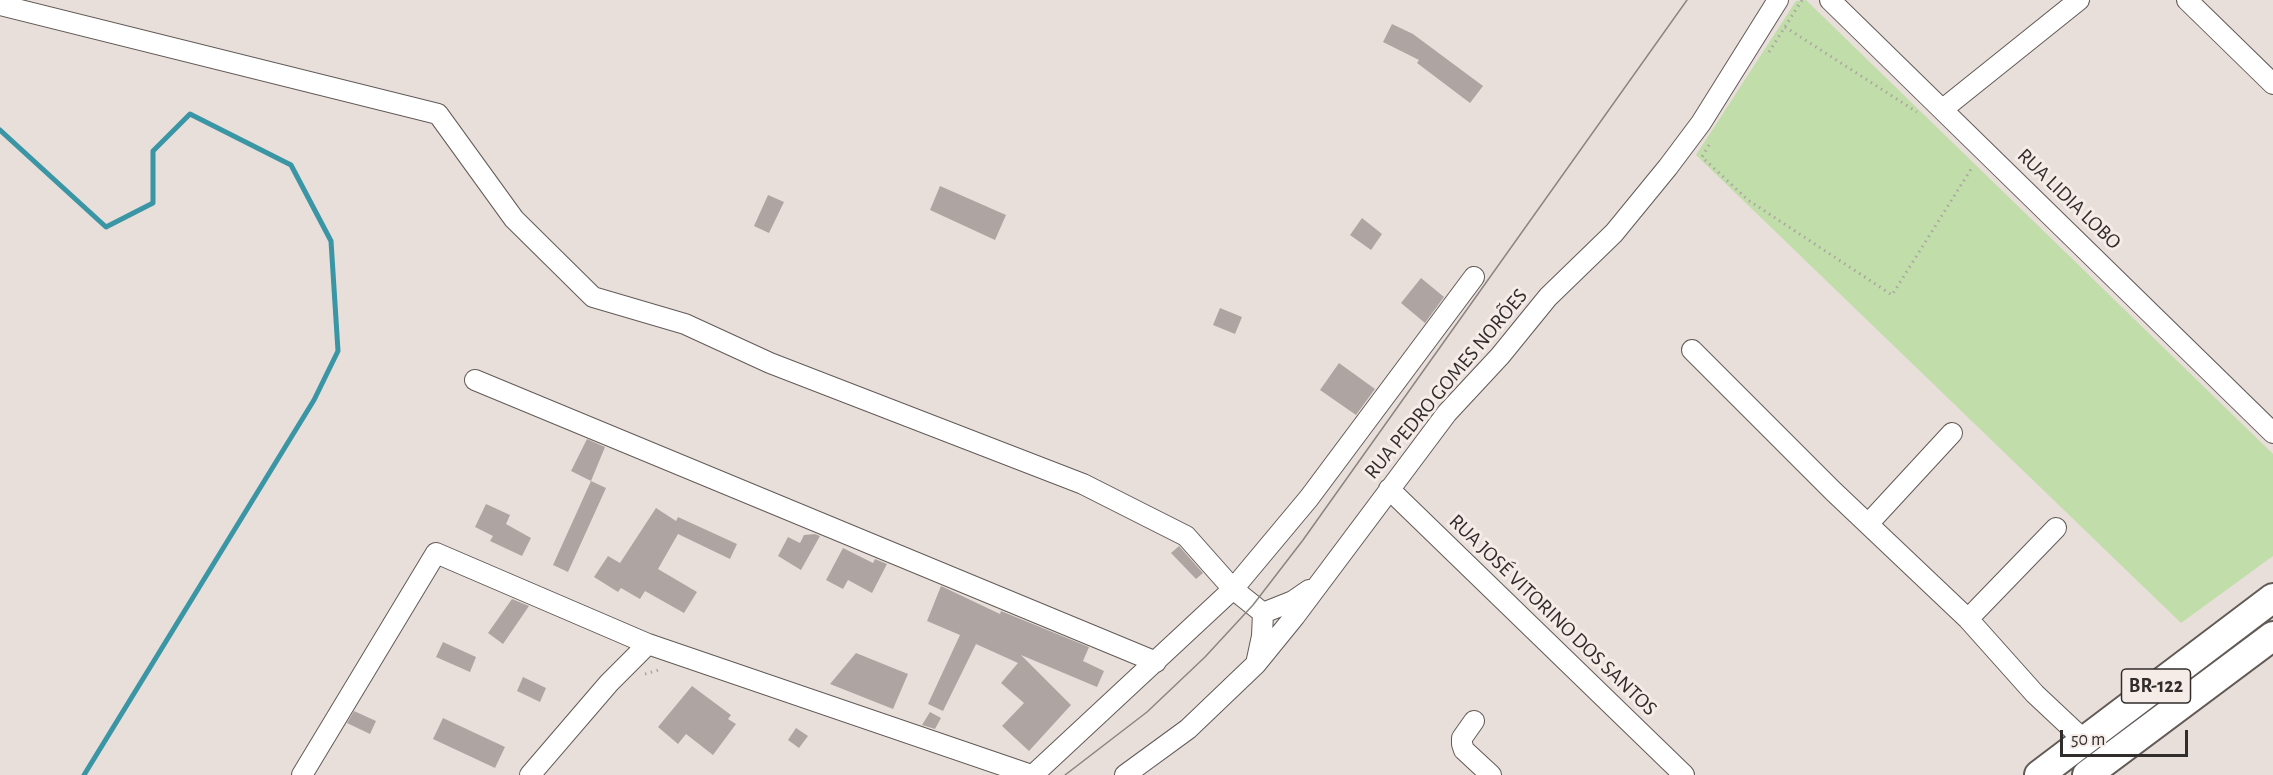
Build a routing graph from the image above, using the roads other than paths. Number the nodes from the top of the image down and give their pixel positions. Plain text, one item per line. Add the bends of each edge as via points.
1 (1778, 0) edge
2 (1830, 0) edge
3 (2079, 0) edge
4 (2187, 0) edge
5 (0, 5) edge
6 (2273, 84) edge
7 (1943, 109) junction
8 (1474, 277) dead end
9 (1692, 350) dead end
10 (475, 380) dead end
11 (1952, 433) dead end
12 (2273, 433) edge
13 (1389, 489) junction
14 (1868, 524) junction
15 (2056, 528) dead end
16 (1317, 585) junction
17 (1233, 589) junction
18 (2273, 598) edge
19 (1263, 613) junction
20 (1968, 619) junction
21 (2273, 636) edge
22 (648, 644) junction
23 (1156, 662) junction
24 (1256, 664) junction
25 (1474, 722) dead end
26 (2084, 740) junction
27 (302, 775) edge
28 (530, 775) edge
29 (1032, 775) edge
30 (1125, 775) edge
31 (1491, 775) edge
32 (1684, 775) edge
33 (2039, 775) edge
34 (2087, 775) edge

1 - 13 street, RUA PEDRO GOMES NORÕES via 1701,123 1668,167 1614,233 1548,297 1447,413
2 - 7 street, RUA LIDIA LOBO
3 - 7 street
4 - 6 street
5 - 17 street via 438,114 514,219 593,297 686,324 770,363 1083,484 1186,536
7 - 12 street, RUA LIDIA LOBO
8 - 17 street via 1309,498
9 - 14 street
10 - 23 street
11 - 14 street
13 - 16 street, RUA PEDRO GOMES NORÕES
13 - 32 street, RUA JOSÉ VITORINO DOS SANTOS
14 - 20 street
15 - 20 street
16 - 19 street via 1293,601
16 - 24 street, RUA PEDRO GOMES NORÕES
17 - 19 street
17 - 23 street
18 - 26 highway, BR-122
19 - 24 street
20 - 26 street via 2035,694
21 - 34 highway, BR-122
22 - 27 street via 436,553
22 - 28 street
22 - 29 street
23 - 29 street
24 - 30 street, RUA PEDRO GOMES NORÕES via 1188,729
25 - 31 street via 1462,744
26 - 33 highway, BR-122

